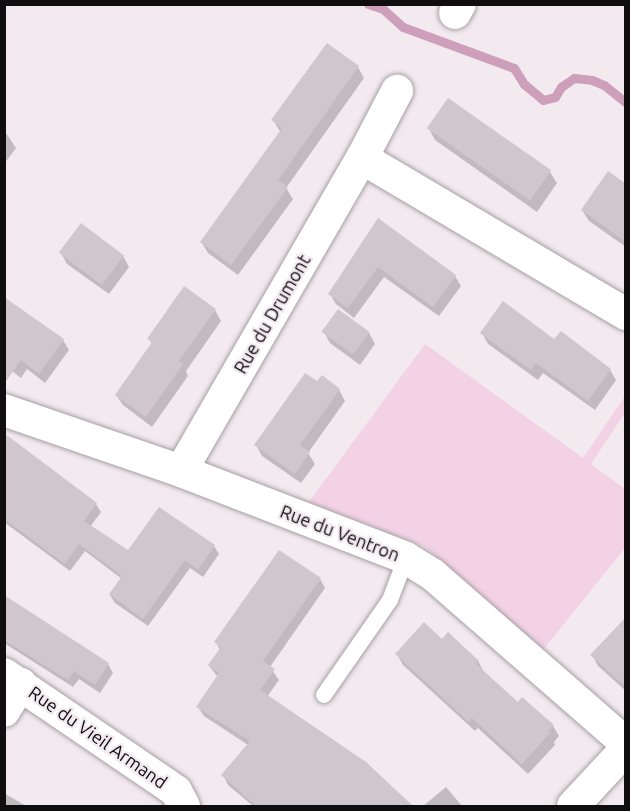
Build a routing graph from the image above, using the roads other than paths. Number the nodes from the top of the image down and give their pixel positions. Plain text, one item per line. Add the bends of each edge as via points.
1 (397, 92) dead end
2 (363, 158) junction
3 (626, 314) edge
4 (4, 410) edge
5 (181, 471) junction
6 (406, 558) junction
7 (13, 679) edge
8 (324, 695) dead end
9 (4, 711) edge
10 (626, 743) edge
11 (626, 749) edge
12 (184, 807) edge
13 (573, 807) edge

1 - 2 street, Rue du Drumont
2 - 3 street
2 - 5 street, Rue du Drumont
4 - 5 street, Rue du Ventron
5 - 6 street, Rue du Ventron
6 - 8 lane via 390,600
6 - 10 street, Rue du Ventron via 432,574
7 - 9 street
7 - 12 street, Rue du Vieil Armand via 176,791
11 - 13 street

